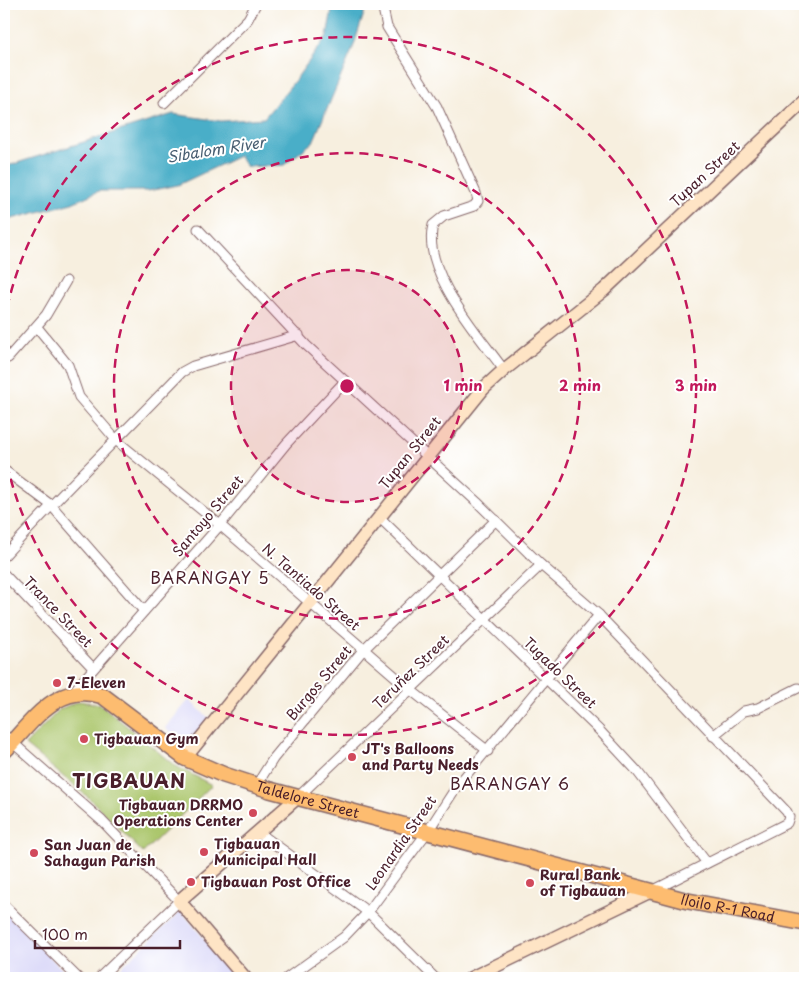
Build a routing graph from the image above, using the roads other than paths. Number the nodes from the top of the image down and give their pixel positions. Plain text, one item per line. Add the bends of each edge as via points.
1 (256, 4) edge
2 (382, 4) edge
3 (805, 100) edge
4 (164, 102) dead end
5 (198, 229) dead end
6 (66, 281) dead end
7 (37, 327) junction
8 (299, 335) junction
9 (4, 353) edge
10 (504, 370) junction
11 (345, 381) junction
12 (117, 441) junction
13 (427, 457) junction
14 (4, 470) edge
15 (51, 505) junction
16 (379, 517) junction
17 (496, 520) junction
18 (220, 525) junction
19 (4, 556) edge
20 (541, 565) junction
21 (4, 574) edge
22 (438, 574) junction
23 (308, 604) junction
24 (144, 611) junction
25 (599, 615) junction
26 (486, 619) junction
27 (363, 650) junction
28 (93, 668) junction
29 (545, 680) junction
30 (798, 688) dead end
31 (412, 691) junction
32 (73, 692) junction
33 (713, 736) junction
34 (7, 743) edge
35 (488, 751) junction
36 (185, 758) junction
37 (256, 786) junction
38 (298, 797) junction
39 (428, 831) junction
40 (258, 832) junction
41 (707, 863) junction
42 (651, 891) junction
43 (179, 901) junction
44 (4, 905) edge
45 (368, 912) junction
46 (805, 923) edge
47 (78, 978) edge
48 (99, 978) edge
49 (245, 978) edge
50 (287, 978) edge
51 (435, 978) edge
52 (471, 978) edge

1 - 4 street via 248,19
2 - 10 street via 387,27 437,106 478,201 474,206 444,216 433,225 430,244 436,265 447,288
3 - 10 main road, Tupan Street via 604,290
5 - 8 street
6 - 7 street
7 - 9 street via 8,358
7 - 12 street, N. Tantiado Street via 68,365 79,397
8 - 11 street
8 - 12 street via 182,372
10 - 13 main road, Tupan Street via 483,389
11 - 13 street
11 - 18 street, Santoyo Street via 286,444
12 - 15 street
12 - 18 street, N. Tantiado Street
13 - 16 main road, Tupan Street
13 - 17 street
14 - 15 street
15 - 19 street
15 - 24 street
16 - 22 street, Tugado Street
16 - 23 main road, Tupan Street
17 - 20 street
17 - 22 street, Burgos Street
18 - 23 street, N. Tantiado Street
18 - 24 street, Santoyo Street
20 - 25 street
20 - 26 street, Teruñez Street
21 - 28 street, Trance Street
22 - 26 street, Tugado Street
22 - 27 street, Burgos Street
23 - 27 street, N. Tantiado Street
23 - 36 main road, Tupan Street
24 - 28 street, Santoyo Street
25 - 29 street, Leonardia Street
25 - 33 street
26 - 29 street, Tugado Street
26 - 31 street, Teruñez Street
27 - 31 street, N. Tantiado Street
27 - 37 street, Burgos Street via 273,759
28 - 32 street, Santoyo Street
29 - 35 street, Leonardia Street
29 - 41 street, Tugado Street via 637,771
30 - 33 street via 758,708 744,711
31 - 35 street, N. Tantiado Street
31 - 38 street, Teruñez Street
32 - 34 main road via 45,708
32 - 36 main road, Taldelore Street via 89,691 103,696
33 - 41 street via 787,812 789,818 787,823
34 - 43 street via 102,821
35 - 39 street, Leonardia Street via 457,786
36 - 37 main road, Taldelore Street
37 - 38 main road, Taldelore Street
38 - 39 main road, Taldelore Street
38 - 40 main road
39 - 42 main road, Taldelore Street
39 - 45 street, Leonardia Street
40 - 43 main road
40 - 45 street
41 - 42 street
42 - 46 main road, Iloilo R-1 Road
42 - 52 main road
43 - 48 street
43 - 49 main road
44 - 47 street
45 - 50 street, Leonardia Street via 344,937
45 - 51 street

